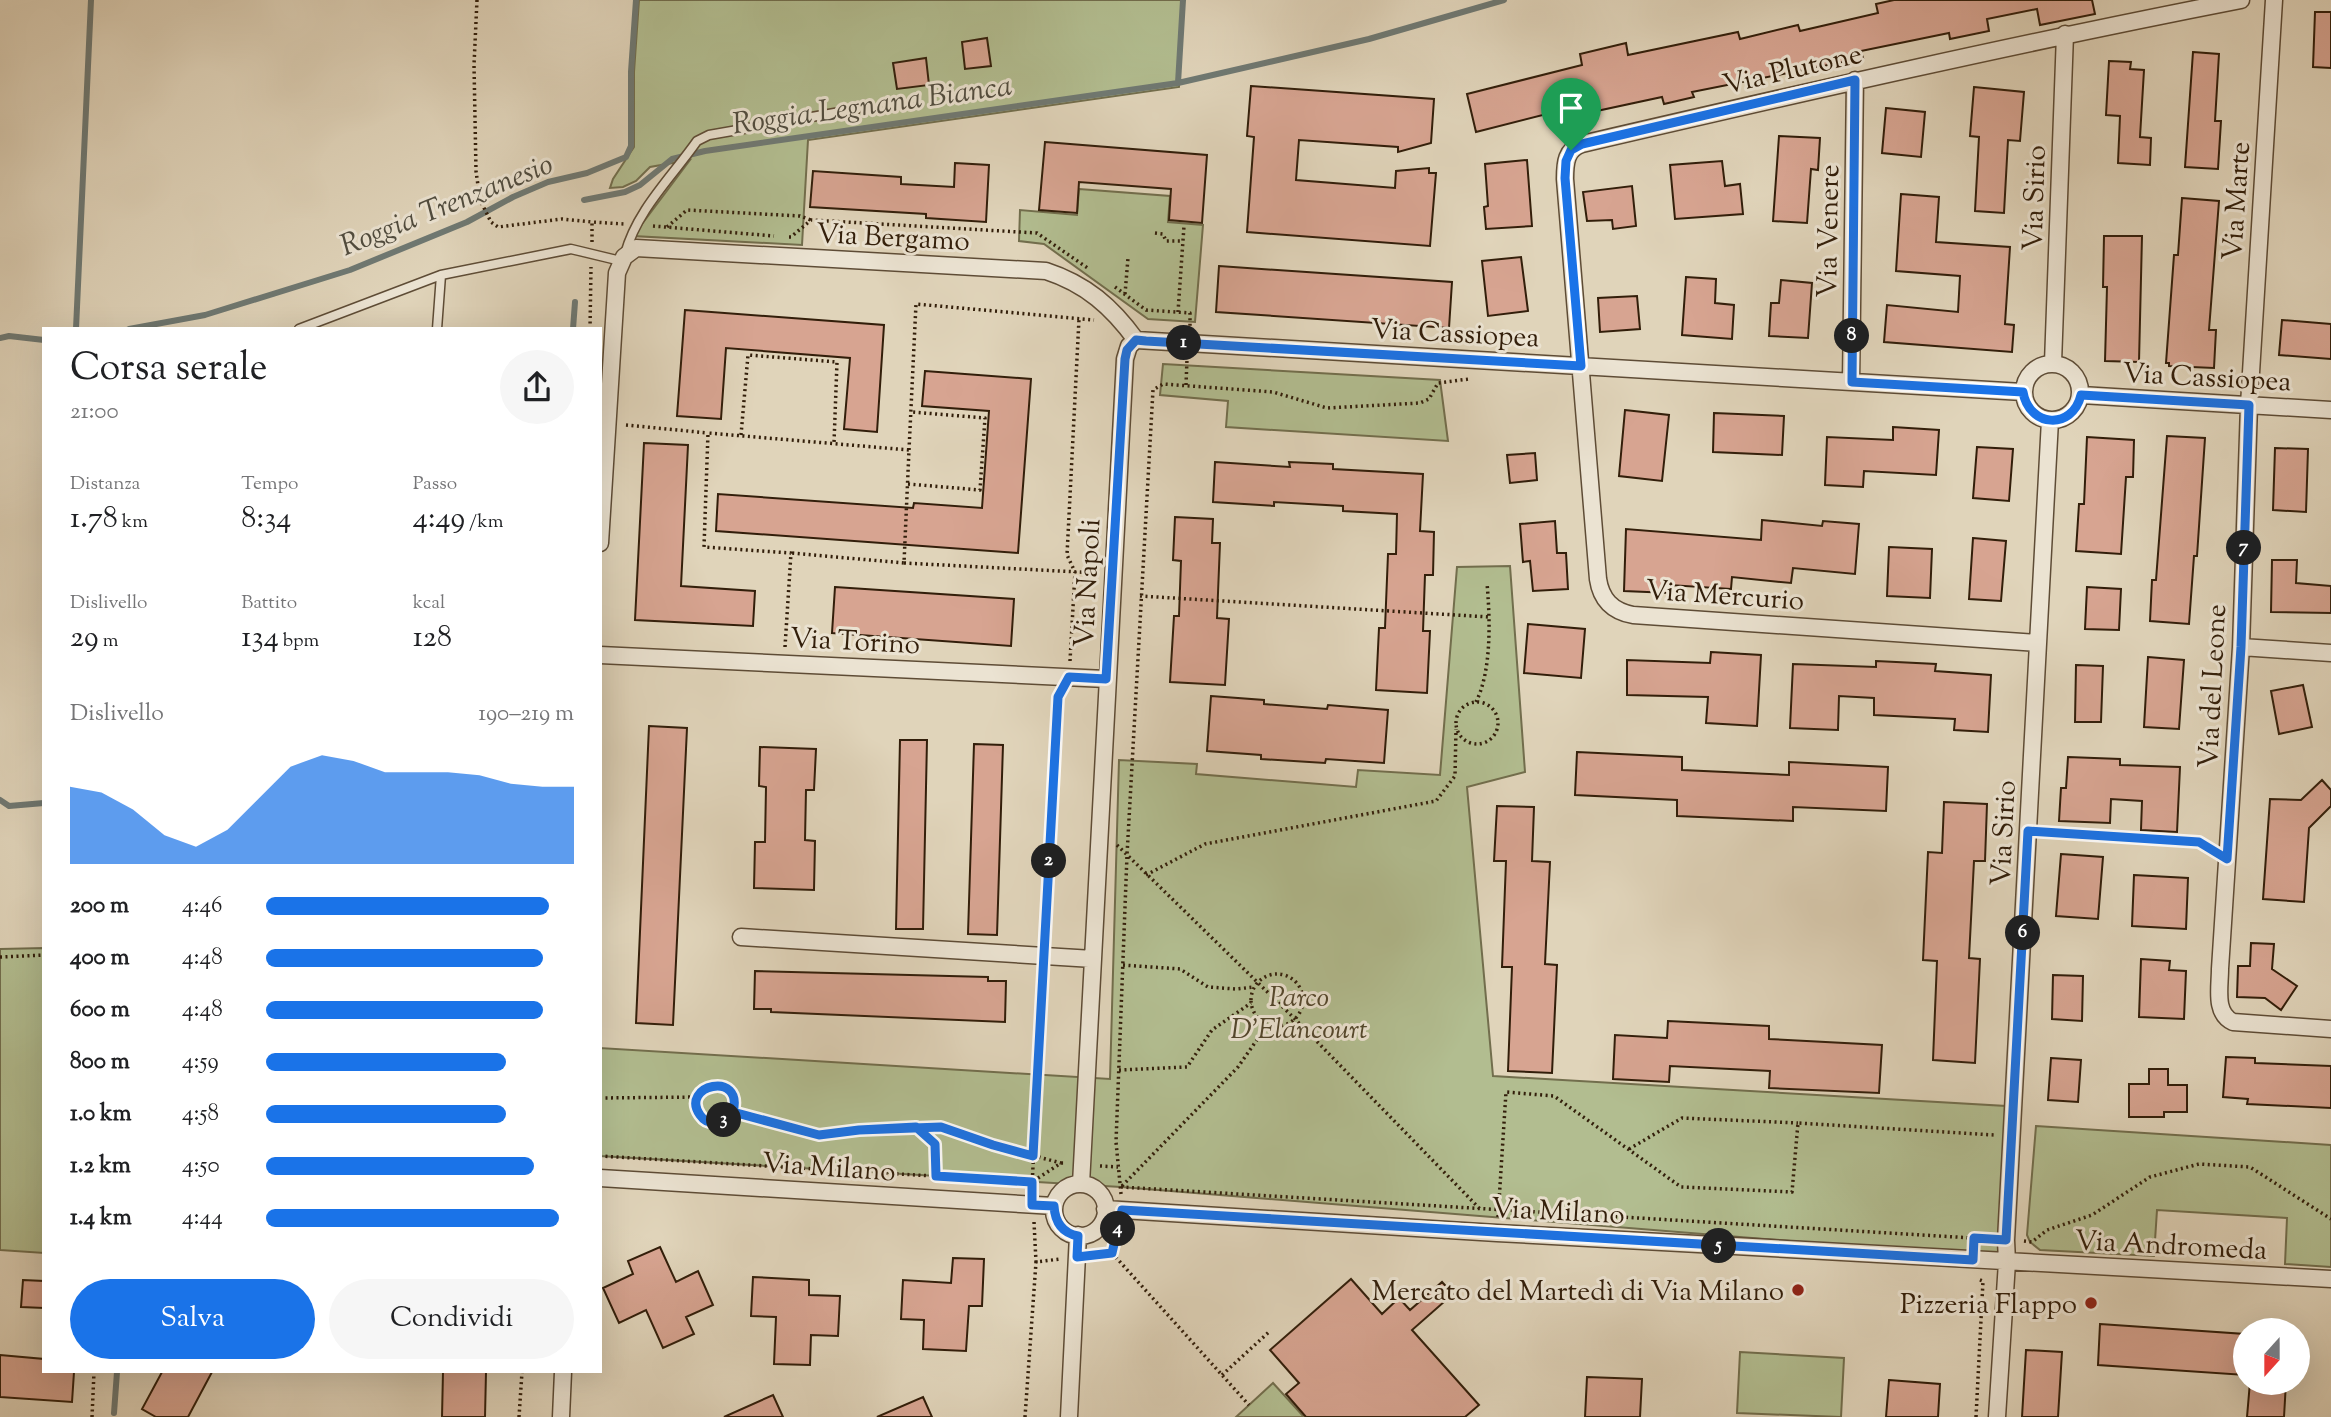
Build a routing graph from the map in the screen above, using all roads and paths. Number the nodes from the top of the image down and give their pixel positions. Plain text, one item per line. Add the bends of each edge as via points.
1 (477, 0) edge
2 (2241, 0) edge
3 (2274, 0) edge
4 (2065, 34) junction
5 (1855, 80) junction
6 (857, 109) dead end
7 (811, 220) dead end
8 (592, 222) dead end
9 (1184, 226) dead end
10 (667, 228) dead end
11 (1155, 233) dead end
12 (1183, 241) junction
13 (1128, 258) dead end
14 (622, 259) junction
15 (442, 275) junction
16 (1125, 294) dead end
17 (1178, 312) dead end
18 (304, 327) edge
19 (437, 327) edge
20 (1136, 340) junction
21 (2053, 363) junction
22 (1581, 366) junction
23 (1469, 379) dead end
24 (1852, 382) junction
25 (2023, 392) junction
26 (2081, 395) junction
27 (2249, 405) junction
28 (2331, 410) edge
29 (911, 412) junction
30 (2050, 420) junction
31 (607, 424) junction
32 (708, 433) junction
33 (741, 435) junction
34 (834, 443) junction
35 (909, 450) junction
36 (908, 484) junction
37 (602, 509) edge
38 (791, 553) junction
39 (904, 563) junction
40 (1075, 572) junction
41 (1113, 574) junction
42 (1486, 583) dead end
43 (1140, 596) junction
44 (1489, 617) junction
45 (2038, 643) junction
46 (2241, 647) junction
47 (2331, 653) edge
48 (602, 654) edge
49 (784, 663) junction
50 (1069, 677) junction
51 (1106, 679) junction
52 (1476, 702) junction
53 (1456, 729) junction
54 (1100, 827) junction
55 (2028, 831) junction
56 (1127, 855) junction
57 (2227, 859) junction
58 (1146, 875) junction
59 (741, 937) dead end
60 (42, 955) edge
61 (1044, 956) junction
62 (0, 957) edge
63 (1093, 959) junction
64 (1123, 965) junction
65 (1256, 985) junction
66 (1251, 1003) junction
67 (1295, 1019) junction
68 (1268, 1024) junction
69 (2331, 1029) edge
70 (1119, 1070) junction
71 (698, 1097) junction
72 (602, 1098) edge
73 (733, 1112) junction
74 (1798, 1123) junction
75 (916, 1127) junction
76 (2012, 1136) junction
77 (1629, 1149) junction
78 (602, 1156) edge
79 (1033, 1156) junction
80 (1060, 1163) dead end
81 (936, 1176) junction
82 (602, 1178) edge
83 (1032, 1182) junction
84 (1081, 1184) junction
85 (1121, 1187) junction
86 (1032, 1205) junction
87 (1054, 1206) junction
88 (1480, 1209) junction
89 (1114, 1210) junction
90 (1499, 1210) junction
91 (2331, 1219) edge
92 (1497, 1233) junction
93 (1078, 1236) junction
94 (1974, 1238) junction
95 (2006, 1240) junction
96 (1112, 1253) junction
97 (1077, 1257) junction
98 (1973, 1260) junction
99 (1036, 1262) junction
100 (2007, 1262) junction
101 (2331, 1279) edge
102 (1270, 1331) dead end
103 (94, 1373) edge
104 (522, 1373) edge
105 (563, 1373) edge
106 (1222, 1375) junction
107 (1249, 1405) dead end
108 (92, 1417) edge
109 (519, 1417) edge
110 (561, 1417) edge
111 (1025, 1417) edge
112 (1069, 1417) edge
113 (1976, 1417) edge
114 (1997, 1417) edge

1 - 8 path via 474,78 480,200 498,227 562,219
2 - 4 street, Via Plutone
3 - 27 street, Via Marte
4 - 5 street, Via Plutone
4 - 21 street, Via Sirio
5 - 22 street, Via Plutone via 1571,150 1565,178
5 - 24 street, Via Venere
6 - 14 lane via 709,135 697,141 639,218
7 - 10 path via 687,210
9 - 12 path
11 - 12 path via 1163,234 1166,241
12 - 17 path
13 - 16 path
14 - 15 lane via 571,249
14 - 20 street, Via Bergamo via 643,247 1046,271 1094,295
14 - 31 street via 617,273
15 - 18 lane
15 - 19 lane
20 - 22 street, Via Cassiopea
20 - 41 street, Via Napoli via 1125,359
21 - 25 street via 2029,375
21 - 26 street via 2071,370
22 - 24 street, Via Cassiopea
22 - 45 street, Via Mercurio via 1598,579 1613,607 1633,615
23 - 43 path via 1438,383 1429,399 1420,403 1327,408 1273,392 1156,387 1150,406
24 - 25 street, Via Cassiopea
25 - 30 street via 2028,408
26 - 27 street, Via Cassiopea
26 - 30 street via 2067,416
27 - 28 street, Via Cassiopea
27 - 46 street, Via del Leone
29 - 35 path
29 - 36 path via 985,418 980,490
29 - 40 path via 916,304 1079,319 1067,555
30 - 45 street, Via Sirio
31 - 32 path
31 - 37 street
32 - 33 path
32 - 38 path via 704,547
33 - 34 path
33 - 34 path via 748,355 837,362
34 - 35 path
35 - 36 path
36 - 39 path
38 - 39 path
38 - 49 path
39 - 40 path
40 - 41 path
40 - 50 path
41 - 51 street, Via Napoli
42 - 44 path
43 - 44 path
43 - 56 path
44 - 52 path via 1484,687
45 - 55 street, Via Sirio
46 - 47 street
46 - 57 street, Via del Leone
48 - 49 street, Via Torino
49 - 50 street, Via Torino
50 - 51 street, Via Torino
50 - 61 path via 1058,697
51 - 54 street, Via Napoli
52 - 53 path via 1459,710
52 - 53 path via 1495,712 1498,726 1492,739 1471,744
53 - 58 path via 1455,776 1436,801 1205,844
54 - 56 path
54 - 63 street, Via Napoli
55 - 57 path via 2199,842
55 - 76 street, Via Sirio
56 - 58 path
56 - 64 path
57 - 69 street, Via del Leone via 2220,969 2220,1009 2226,1019
58 - 65 path
59 - 61 street
60 - 62 path
61 - 63 street
61 - 79 path
63 - 84 street, Via Napoli
64 - 65 path via 1180,969 1208,987
64 - 70 path
65 - 66 path
65 - 67 path
65 - 67 path via 1280,974 1297,983 1303,1001
66 - 68 path via 1259,1019
66 - 70 path via 1212,1030 1187,1067
67 - 68 path via 1277,1026
67 - 88 path
68 - 85 path via 1238,1067
70 - 85 path via 1116,1142
71 - 72 path
71 - 73 path via 699,1114 710,1122 723,1121
71 - 73 path via 707,1087 722,1086 733,1097
73 - 75 path via 819,1135
74 - 76 path
74 - 77 path via 1682,1118
74 - 77 path via 1792,1192 1681,1187
75 - 79 path via 941,1127
75 - 81 path via 935,1144
76 - 95 street, Via Sirio
77 - 90 path via 1554,1096 1506,1092
78 - 81 path
79 - 80 path
79 - 83 path
81 - 83 path
82 - 86 street, Via Milano
83 - 86 path
84 - 87 street via 1062,1191
84 - 89 street via 1093,1188
85 - 88 path
85 - 89 path
86 - 87 street, Via Milano
86 - 99 path
87 - 93 street via 1060,1227
88 - 90 path
88 - 92 path
89 - 92 street, Via Milano
89 - 93 street via 1098,1228
89 - 96 path
90 - 92 path
90 - 94 path
91 - 95 path via 2250,1167 2199,1164 2150,1177 2092,1216 2047,1230 2032,1242
92 - 98 street, Via Milano
93 - 97 street
94 - 95 path
94 - 98 path
95 - 100 street, Via Sirio
96 - 97 path
96 - 106 path
97 - 99 path
97 - 112 street
98 - 100 street, Via Milano
98 - 113 path via 1972,1276 1983,1281
99 - 111 path
100 - 101 street, Via Andromeda
100 - 114 street, Via Sirio
102 - 106 path
103 - 108 path
104 - 109 path
105 - 110 street
106 - 107 path

